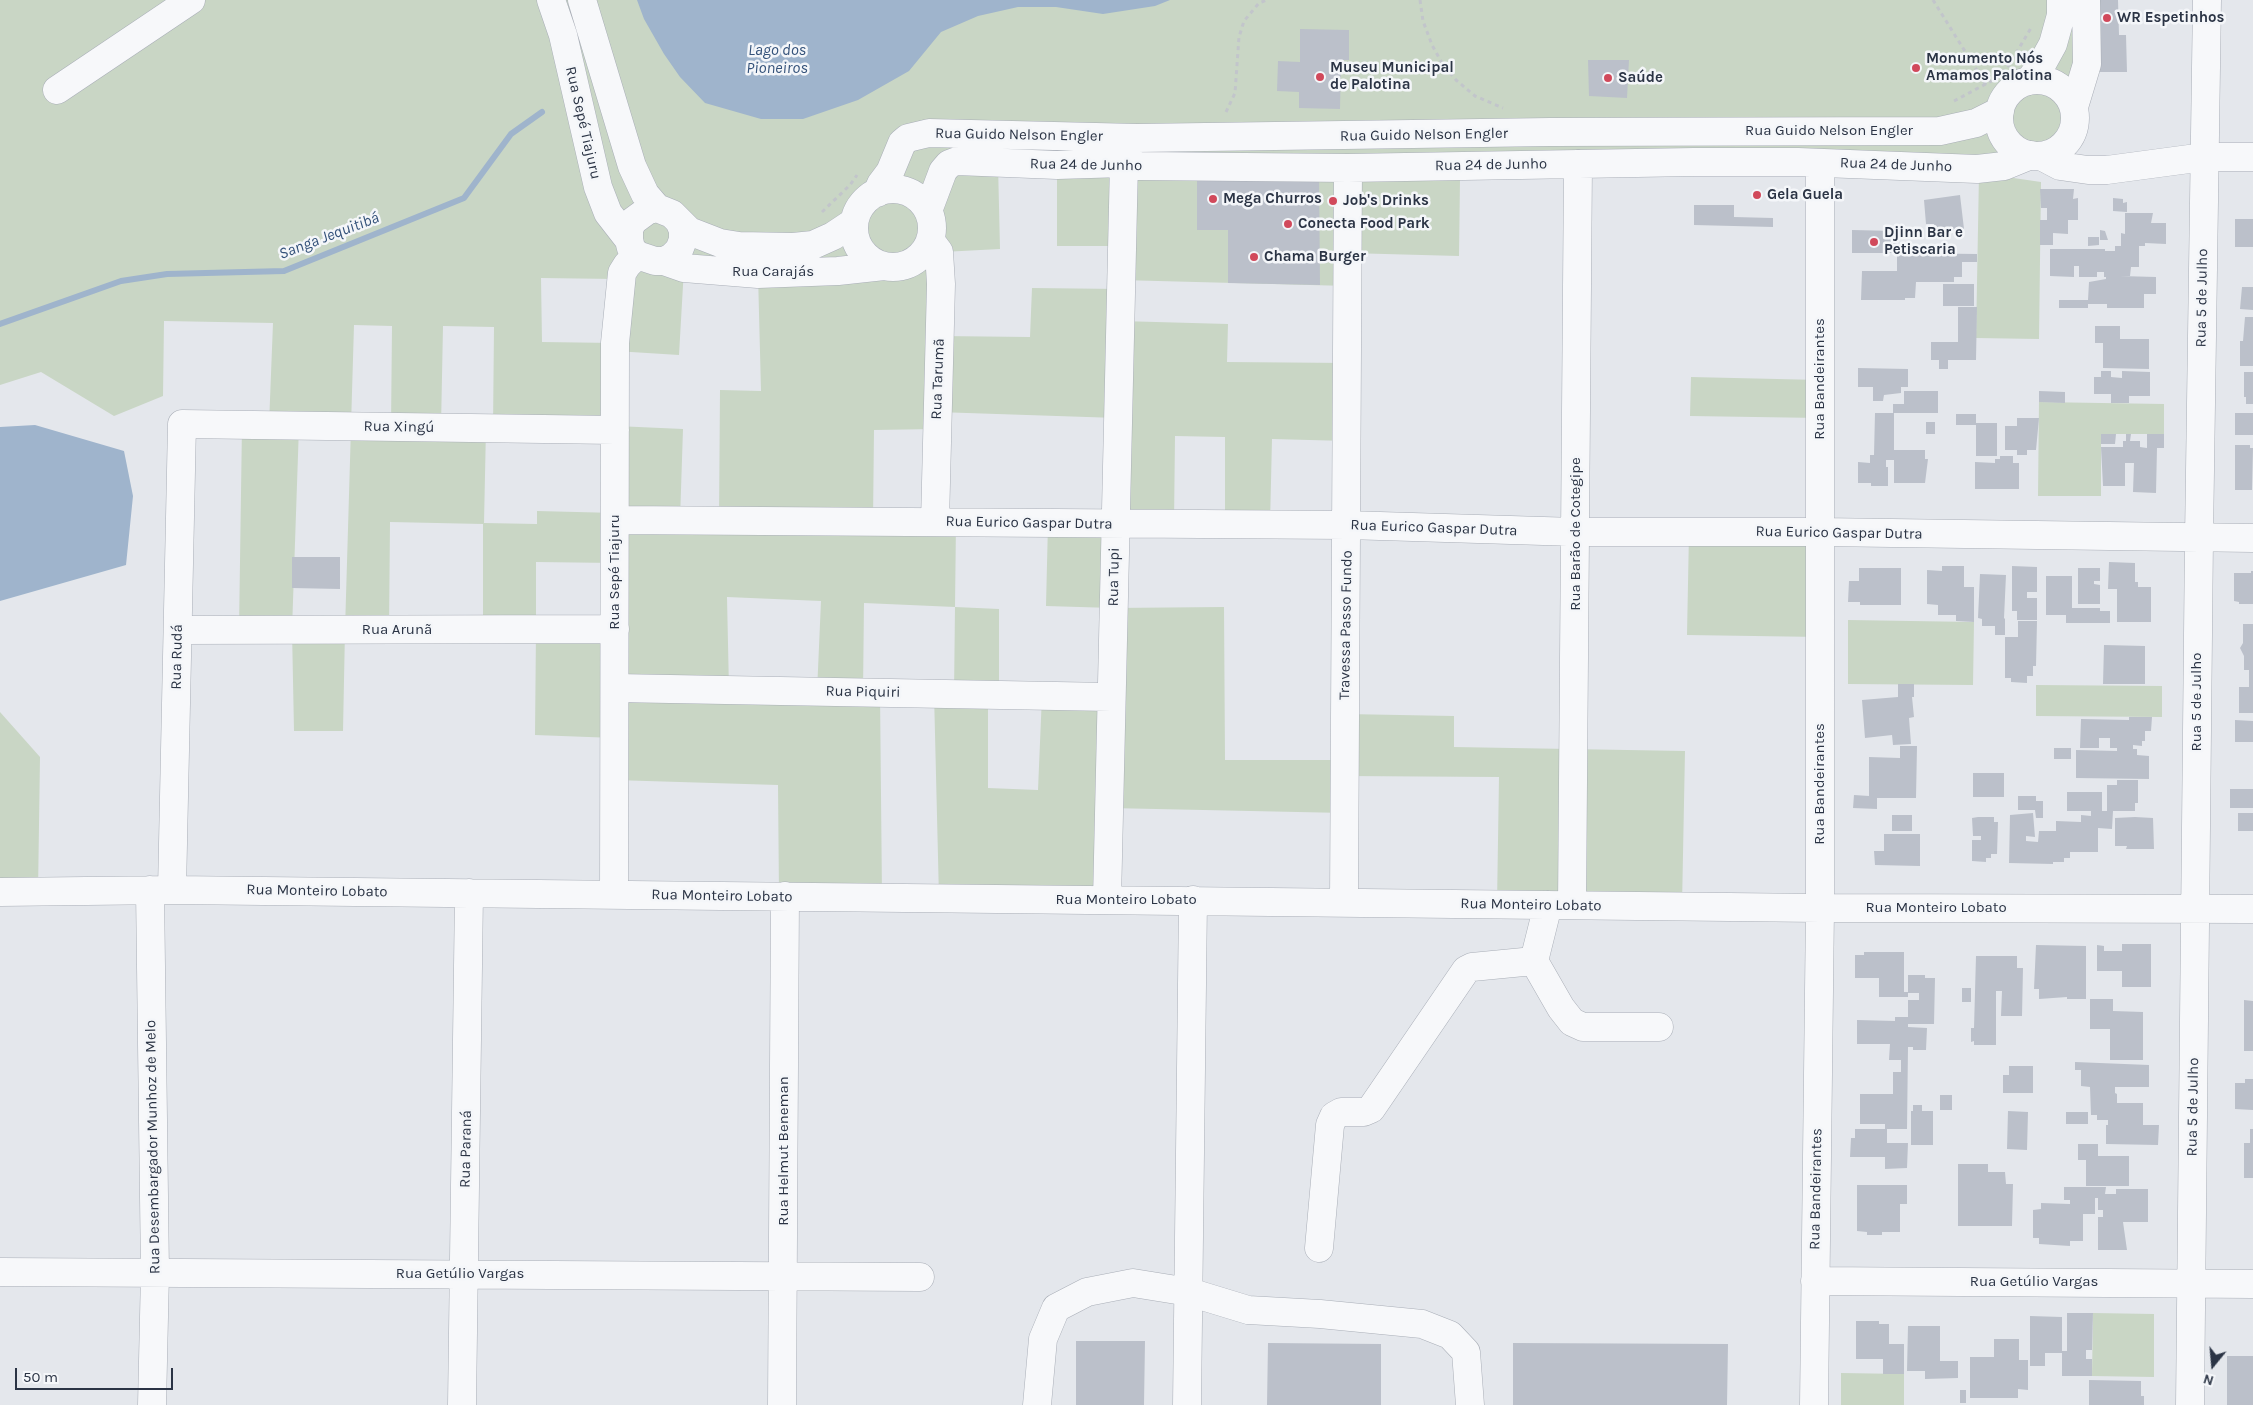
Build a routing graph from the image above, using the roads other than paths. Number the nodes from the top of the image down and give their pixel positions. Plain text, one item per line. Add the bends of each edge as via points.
1 (191, 0) edge
2 (551, 0) edge
3 (582, 0) edge
4 (2060, 0) edge
5 (2086, 0) edge
6 (2207, 0) edge
7 (2029, 81) junction
8 (57, 90) dead end
9 (2000, 111) junction
10 (2075, 113) junction
11 (2036, 155) junction
12 (2204, 157) junction
13 (2253, 157) edge
14 (1124, 163) junction
15 (1820, 163) junction
16 (1578, 164) junction
17 (1348, 168) junction
18 (2107, 170) junction
19 (878, 193) junction
20 (928, 211) junction
21 (668, 215) junction
22 (854, 222) junction
23 (930, 240) junction
24 (633, 248) junction
25 (664, 262) junction
26 (894, 266) junction
27 (941, 284) junction
28 (182, 424) joint
29 (615, 430) junction
30 (616, 520) junction
31 (935, 522) junction
32 (1115, 524) junction
33 (1347, 525) junction
34 (1576, 532) junction
35 (1820, 532) junction
36 (2199, 538) junction
37 (2253, 538) edge
38 (615, 629) junction
39 (178, 630) junction
40 (615, 688) junction
41 (1111, 696) junction
42 (161, 890) junction
43 (0, 892) edge
44 (469, 893) junction
45 (614, 894) junction
46 (785, 896) junction
47 (1106, 900) junction
48 (1193, 900) junction
49 (1344, 902) junction
50 (1560, 905) junction
51 (1820, 908) junction
52 (2196, 909) junction
53 (2253, 909) edge
54 (1534, 960) junction
55 (1659, 1027) dead end
56 (1319, 1248) dead end
57 (0, 1272) edge
58 (155, 1273) junction
59 (464, 1274) junction
60 (783, 1276) junction
61 (920, 1277) dead end
62 (1815, 1281) junction
63 (2191, 1283) junction
64 (2253, 1284) edge
65 (1188, 1292) junction
66 (152, 1405) edge
67 (462, 1405) edge
68 (782, 1405) edge
69 (1037, 1405) edge
70 (1187, 1405) edge
71 (1470, 1405) edge
72 (1814, 1405) edge
73 (2190, 1405) edge

1 - 8 street
2 - 24 street, Rua Sepé Tiajuru via 563,35 598,187 608,213
3 - 21 street via 632,166 645,194
4 - 7 street via 2061,15 2053,44
5 - 10 street via 2087,64
6 - 12 street, Rua 5 de Julho
7 - 9 street via 2010,92
7 - 10 street via 2040,80 2061,88 2069,97
9 - 11 street via 2006,140 2013,147
9 - 19 street, Rua Guido Nelson Engler via 1976,123 1940,132 1550,132 1147,138 929,133 908,138 902,144
10 - 11 street via 2069,139 2052,153
10 - 18 street via 2080,140
11 - 15 street, Rua 24 de Junho via 2004,166 1976,169
11 - 18 street via 2060,166
12 - 13 street
12 - 18 street
12 - 36 street, Rua 5 de Julho
14 - 17 street, Rua 24 de Junho via 1140,166
14 - 20 street, Rua 24 de Junho via 1057,165 957,161 943,171
14 - 32 street, Rua Tupi
15 - 16 street, Rua 24 de Junho
15 - 35 street, Rua Bandeirantes
16 - 17 street, Rua 24 de Junho
16 - 34 street, Rua Barão de Cotegipe
17 - 33 street, Travessa Passo Fundo
19 - 20 street via 887,190 906,192
19 - 22 street via 859,209
20 - 23 street
21 - 22 street via 689,231 710,240 764,247 813,245
21 - 24 street via 648,210 633,221 629,229
21 - 25 street via 682,230 682,240 679,250
22 - 26 street via 857,244 864,254 873,262
23 - 26 street via 923,253
23 - 27 street, Rua Tarumã via 939,252
24 - 25 street via 650,260
24 - 29 street, Rua Sepé Tiajuru via 622,273 620,288 615,343
25 - 26 street, Rua Carajás via 684,268 758,274
26 - 27 street, Rua Carajás via 928,270
27 - 31 street, Rua Tarumã
28 - 29 street, Rua Xingú
28 - 39 street, Rua Rudá
29 - 30 street, Rua Sepé Tiajuru
30 - 31 street, Rua Eurico Gaspar Dutra
30 - 38 street, Rua Sepé Tiajuru
31 - 32 street, Rua Eurico Gaspar Dutra
32 - 33 street, Rua Eurico Gaspar Dutra
32 - 41 street, Rua Tupi
33 - 34 street, Rua Eurico Gaspar Dutra
33 - 49 street, Travessa Passo Fundo
34 - 35 street, Rua Eurico Gaspar Dutra
34 - 50 street, Rua Barão de Cotegipe
35 - 36 street, Rua Eurico Gaspar Dutra
35 - 51 street, Rua Bandeirantes
36 - 37 street, Rua Eurico Gaspar Dutra
36 - 52 street, Rua 5 de Julho
38 - 39 street, Rua Arunã
38 - 40 street, Rua Sepé Tiajuru
39 - 42 street, Rua Rudá
40 - 41 street, Rua Piquiri
40 - 45 street, Rua Sepé Tiajuru
41 - 47 street, Rua Tupi
42 - 43 street, Rua Monteiro Lobato
42 - 44 street, Rua Monteiro Lobato
42 - 58 street, Rua Desembargador Munhoz de Melo
44 - 45 street, Rua Monteiro Lobato
44 - 59 street, Rua Paraná
45 - 46 street, Rua Monteiro Lobato
46 - 47 street, Rua Monteiro Lobato
46 - 60 street, Rua Helmut Beneman
47 - 48 street, Rua Monteiro Lobato
48 - 49 street, Rua Monteiro Lobato
48 - 65 street
49 - 50 street, Rua Monteiro Lobato
50 - 51 street, Rua Monteiro Lobato
50 - 54 street, Rua Barão de Cotegipe
51 - 52 street, Rua Monteiro Lobato
51 - 62 street, Rua Bandeirantes
52 - 53 street, Rua Monteiro Lobato
52 - 63 street, Rua 5 de Julho
54 - 55 street via 1572,1022 1584,1027
54 - 56 street via 1466,970 1371,1109 1341,1112 1334,1116 1330,1125
57 - 58 street, Rua Getúlio Vargas
58 - 59 street, Rua Getúlio Vargas
58 - 66 street, Rua Desembargador Munhoz de Melo
59 - 60 street, Rua Getúlio Vargas
59 - 67 street, Rua Paraná
60 - 61 street, Rua Getúlio Vargas
60 - 68 street, Rua Helmut Beneman
62 - 63 street, Rua Getúlio Vargas
62 - 72 street, Rua Bandeirantes
63 - 64 street, Rua Getúlio Vargas
63 - 73 street, Rua 5 de Julho
65 - 69 street via 1133,1283 1086,1292 1056,1308 1043,1339
65 - 70 street
65 - 71 street via 1248,1310 1422,1324 1450,1335 1466,1352

